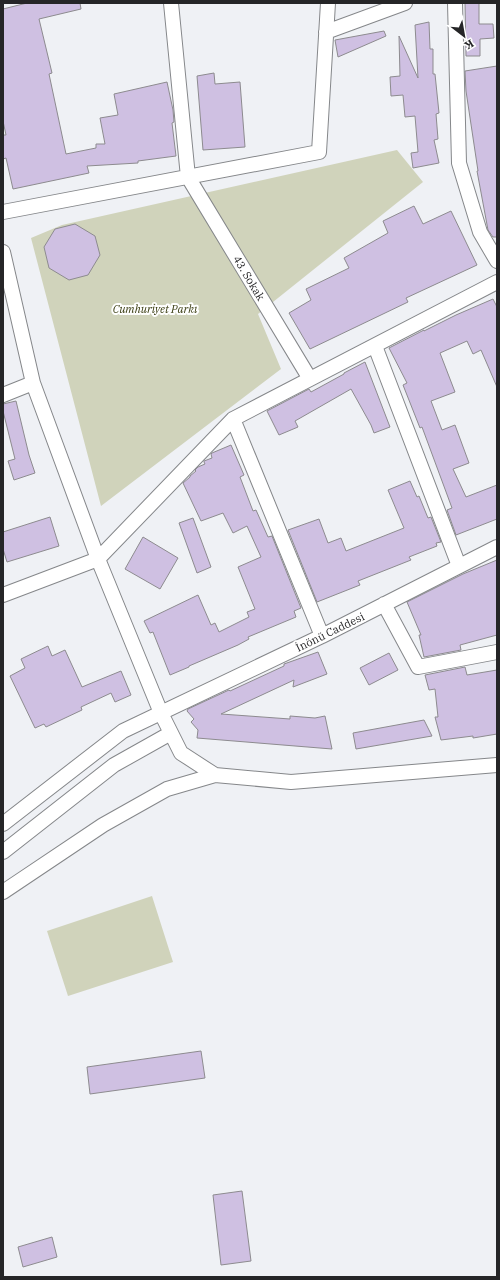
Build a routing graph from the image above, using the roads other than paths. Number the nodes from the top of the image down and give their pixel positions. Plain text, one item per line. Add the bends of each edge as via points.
1 (171, 3) edge
2 (328, 3) edge
3 (405, 3) edge
4 (455, 3) edge
5 (326, 32) junction
6 (188, 177) junction
7 (3, 212) edge
8 (3, 252) edge
9 (497, 261) edge
10 (497, 282) edge
11 (374, 346) junction
12 (310, 379) junction
13 (33, 383) junction
14 (3, 395) edge
15 (233, 420) junction
16 (497, 547) edge
17 (98, 559) junction
18 (459, 566) junction
19 (3, 595) edge
20 (384, 604) junction
21 (322, 636) junction
22 (497, 652) edge
23 (161, 713) junction
24 (170, 733) junction
25 (497, 765) edge
26 (215, 775) junction
27 (3, 824) edge
28 (3, 852) edge
29 (3, 892) edge

1 - 6 street
2 - 5 street
3 - 5 street
4 - 9 street via 459,163 480,232
5 - 6 street via 319,152
6 - 7 street
6 - 12 street, 43. Sokak
8 - 13 street
10 - 11 street
11 - 12 street
11 - 18 street
12 - 15 street
13 - 14 street
13 - 17 street
15 - 17 street
15 - 21 street
16 - 18 street, İnönü Caddesi
17 - 19 street
17 - 23 street
18 - 20 street, İnönü Caddesi
20 - 21 street, İnönü Caddesi
20 - 22 street via 418,667
21 - 23 street, İnönü Caddesi
23 - 24 street
23 - 27 street, İnönü Caddesi via 123,731
24 - 26 street via 181,753
24 - 28 street via 114,765
25 - 26 street via 291,782
26 - 29 street via 168,789 103,824

